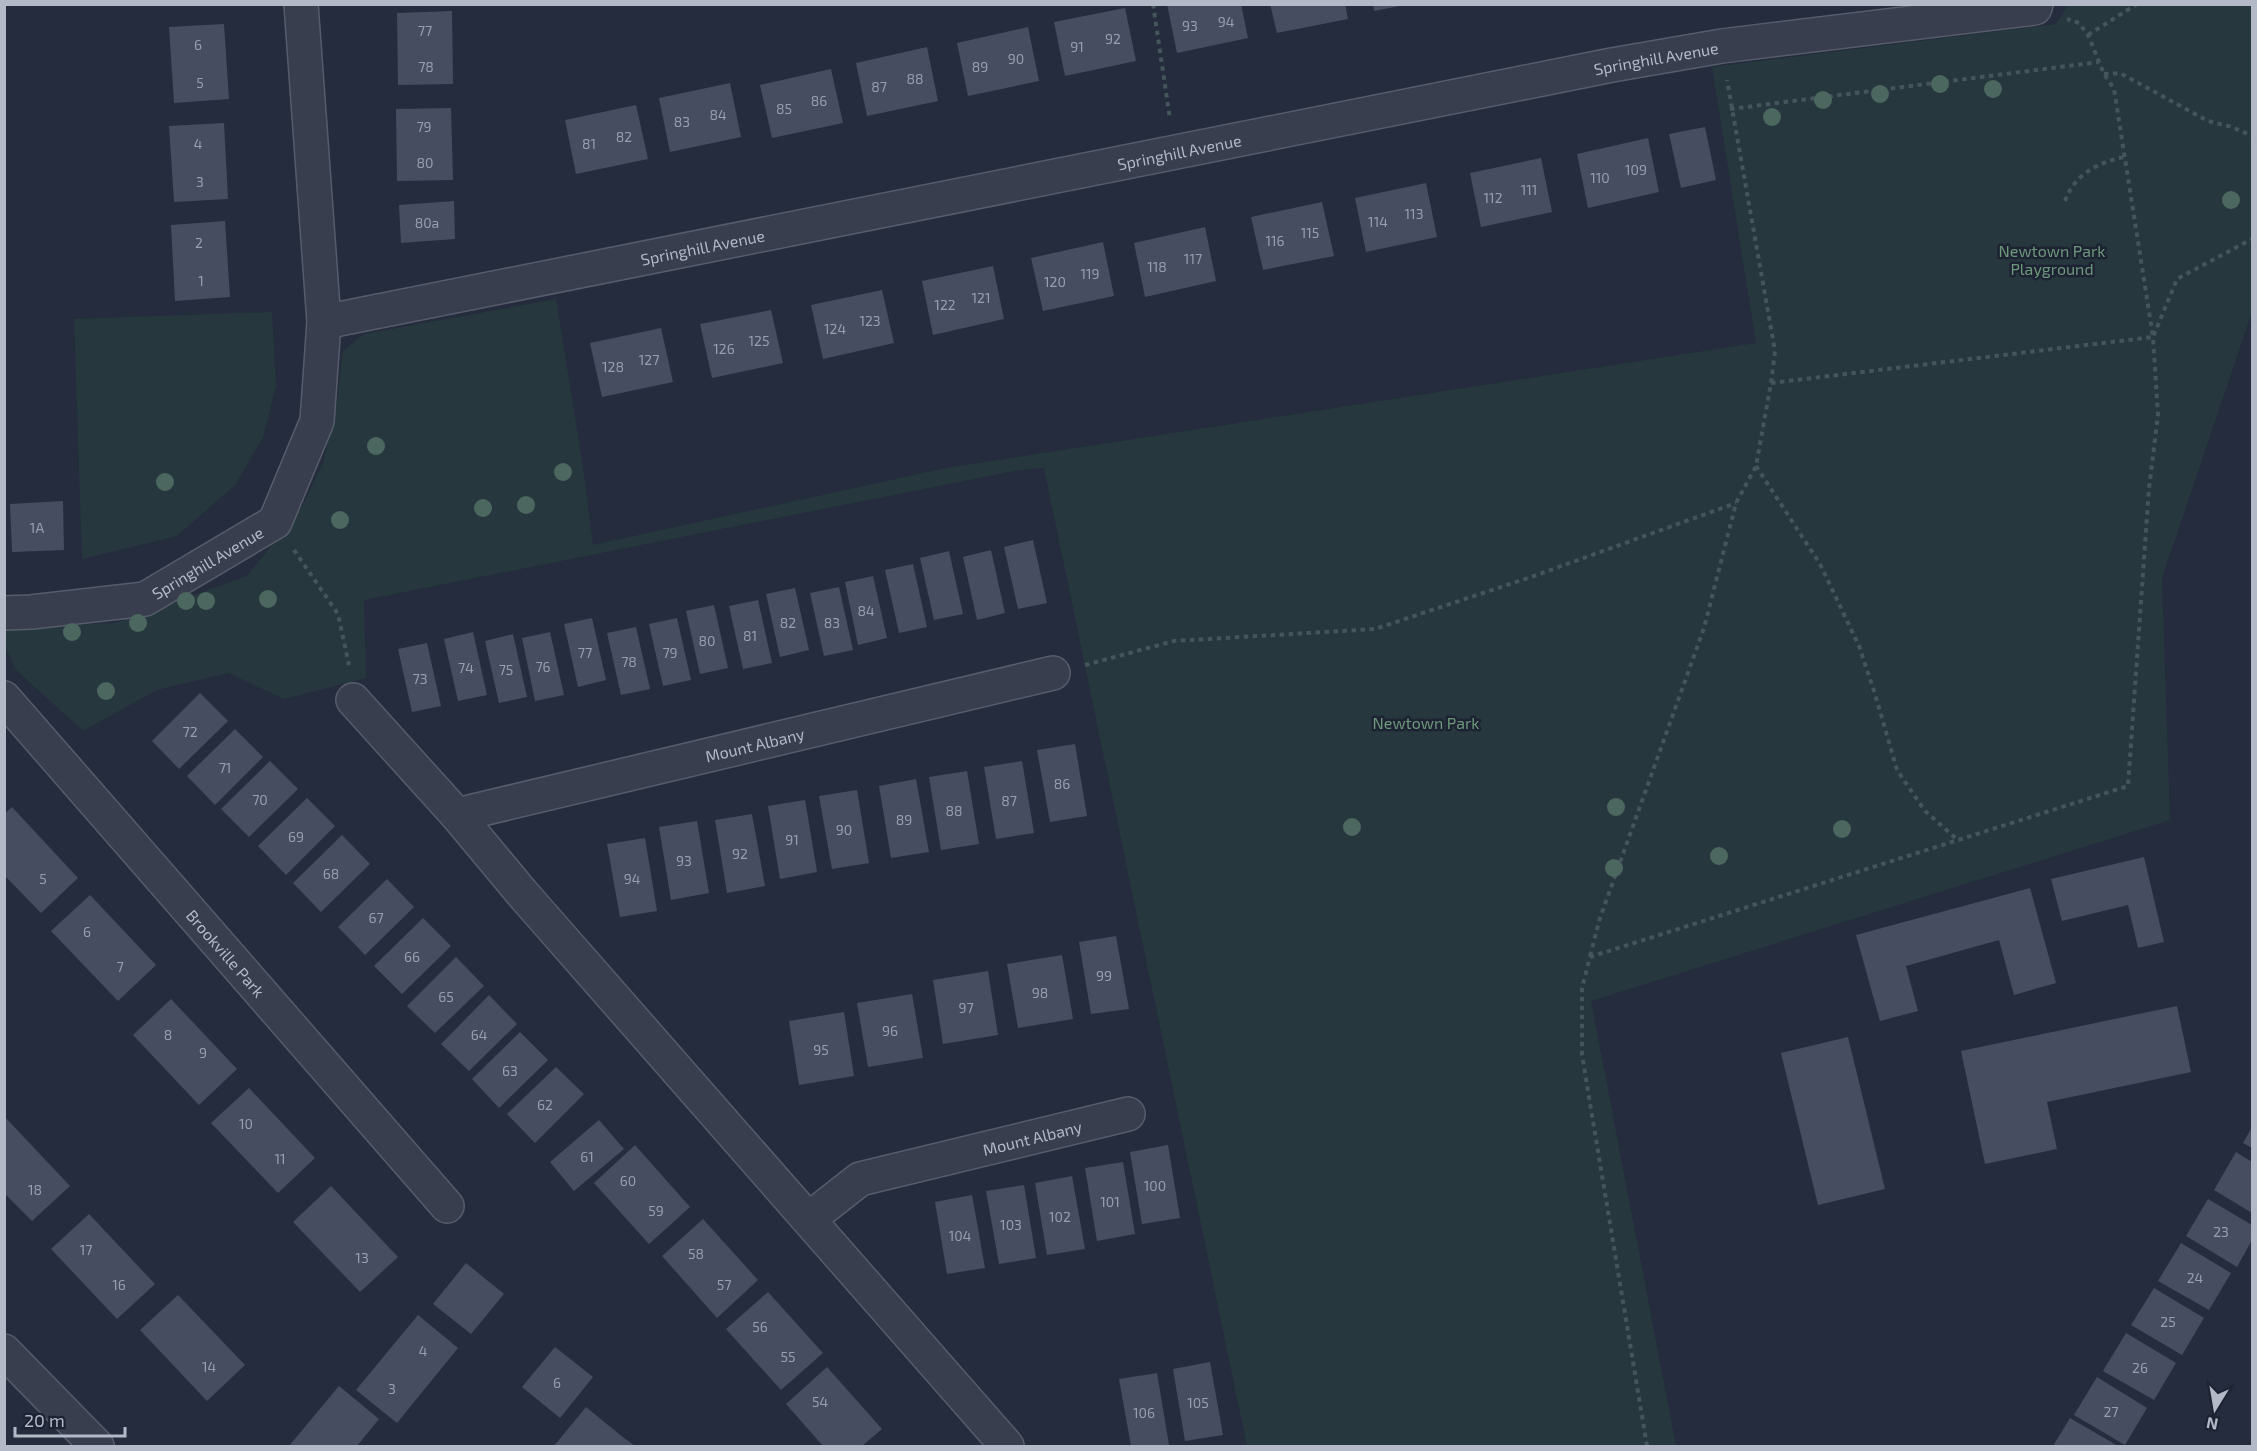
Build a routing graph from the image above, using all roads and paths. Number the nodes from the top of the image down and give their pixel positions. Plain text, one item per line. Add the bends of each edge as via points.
1 (302, 4) edge
2 (1153, 4) edge
3 (2036, 4) edge
4 (2137, 4) edge
5 (1722, 46) junction
6 (2099, 62) junction
7 (2104, 74) junction
8 (1730, 109) junction
9 (2253, 136) edge
10 (1175, 152) junction
11 (2124, 156) junction
12 (2065, 201) dead end
13 (2253, 239) edge
14 (324, 322) junction
15 (2153, 337) junction
16 (1771, 383) junction
17 (1756, 466) junction
18 (1736, 503) junction
19 (275, 522) junction
20 (4, 613) edge
21 (1068, 670) joint
22 (4, 698) edge
23 (352, 700) joint
24 (457, 815) junction
25 (1959, 841) junction
26 (1590, 957) junction
27 (1128, 1114) dead end
28 (447, 1206) dead end
29 (808, 1220) junction
30 (4, 1351) edge
31 (98, 1446) edge
32 (1007, 1446) edge
33 (1647, 1446) edge

1 - 14 street, Springhill Avenue
2 - 10 path
3 - 5 street, Springhill Avenue via 2035,8
4 - 6 path via 2088,35
5 - 8 path
5 - 10 street, Springhill Avenue
6 - 7 path
6 - 8 path
7 - 9 path via 2120,73 2208,121
7 - 11 path via 2114,89
8 - 16 path via 1775,351
10 - 14 street, Springhill Avenue
11 - 12 path via 2094,167 2071,185
11 - 15 path
13 - 15 path via 2177,279
14 - 19 street, Springhill Avenue via 317,421
15 - 16 path
15 - 25 path via 2158,415 2149,488 2128,786
16 - 17 path
17 - 18 path
17 - 25 path via 1820,564 1859,646 1897,770 1925,811
18 - 21 path via 1375,629 1174,641
18 - 26 path via 1704,628 1600,918
19 - 20 street, Springhill Avenue via 145,599
19 - 23 path via 338,614 348,655
21 - 24 street, Mount Albany
22 - 28 street, Brookville Park
23 - 24 street
24 - 29 street
25 - 26 path
26 - 33 path via 1582,988 1582,1055
27 - 29 street, Mount Albany via 860,1179
29 - 32 street
30 - 31 street

